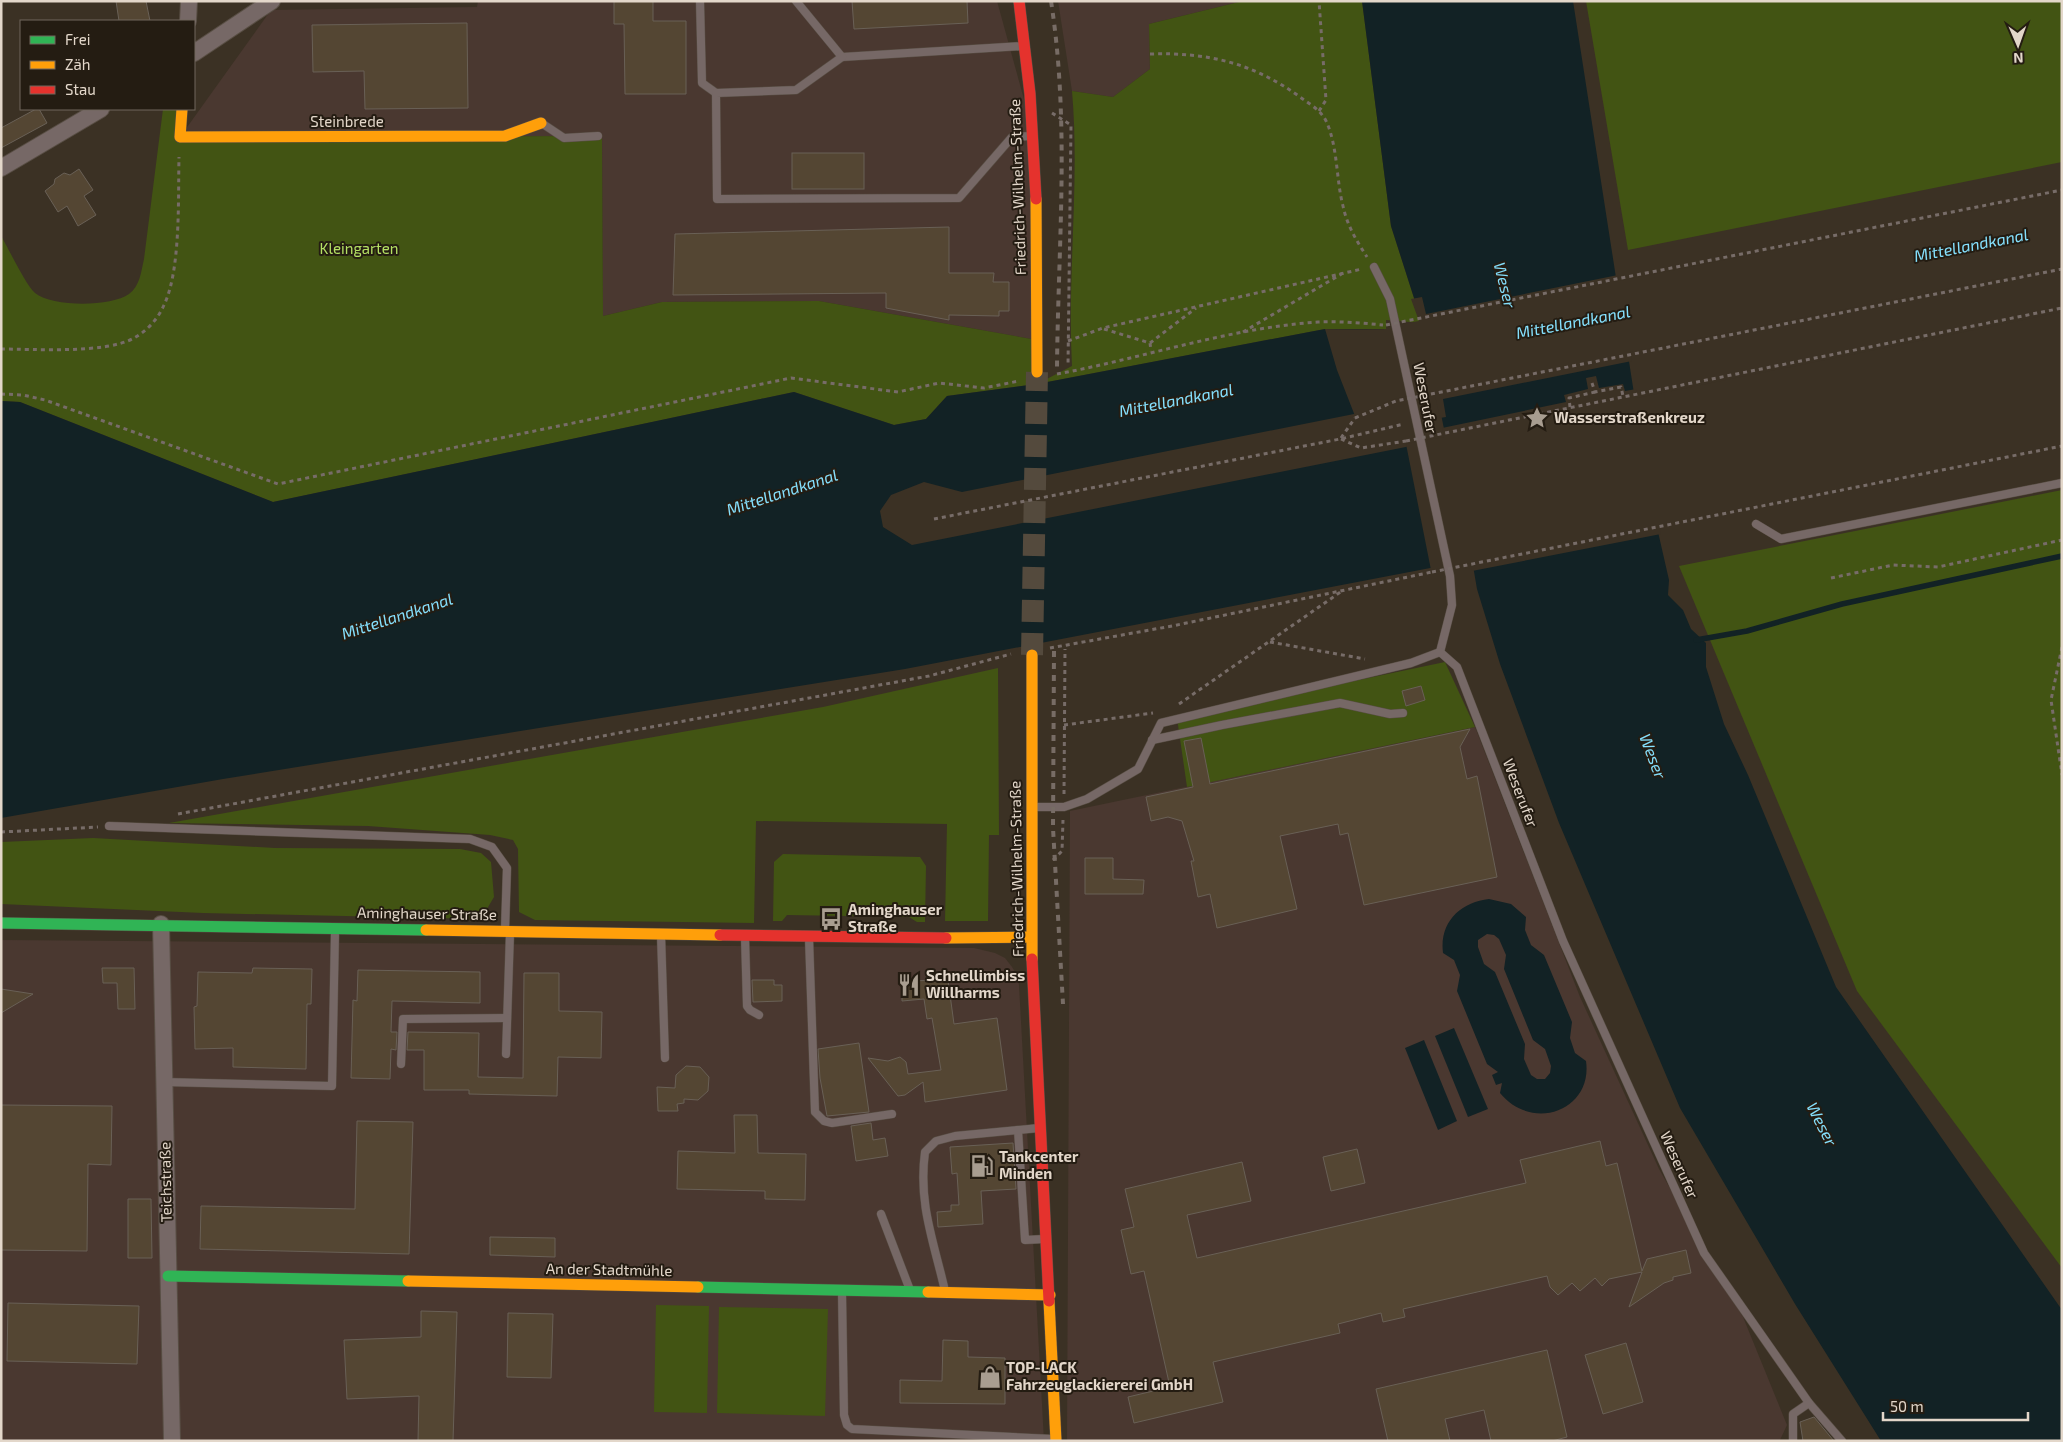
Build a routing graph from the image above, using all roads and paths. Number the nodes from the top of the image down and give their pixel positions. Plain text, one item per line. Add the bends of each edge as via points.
1 (189, 1) edge
2 (272, 1) edge
3 (700, 1) edge
4 (796, 1) edge
5 (1019, 1) edge
6 (1319, 1) edge
7 (188, 20) edge
8 (1026, 46) junction
9 (195, 52) edge
10 (1150, 54) dead end
11 (842, 57) junction
12 (716, 93) junction
13 (1051, 104) dead end
14 (99, 110) edge
15 (182, 110) edge
16 (1319, 111) junction
17 (541, 123) joint
18 (598, 136) dead end
19 (1034, 136) junction
20 (180, 137) junction
21 (1, 168) edge
22 (2062, 190) edge
23 (1374, 267) junction
24 (2062, 269) edge
25 (1346, 271) junction
26 (1198, 306) junction
27 (2062, 308) edge
28 (1103, 328) junction
29 (1241, 333) junction
30 (1068, 341) junction
31 (1150, 343) junction
32 (1, 349) edge
33 (1152, 352) junction
34 (1068, 366) dead end
35 (1036, 372) tunnel mouth
36 (1050, 376) dead end
37 (1022, 381) dead end
38 (1592, 383) dead end
39 (1595, 392) junction
40 (1, 394) edge
41 (1623, 396) junction
42 (1570, 407) junction
43 (1415, 421) junction
44 (1340, 439) junction
45 (2062, 446) edge
46 (2062, 483) edge
47 (934, 519) dead end
48 (1756, 524) dead end
49 (2062, 540) edge
50 (1832, 578) dead end
51 (1345, 589) junction
52 (1270, 642) junction
53 (2062, 647) edge
54 (1047, 648) dead end
55 (1440, 652) junction
56 (1018, 653) dead end
57 (1032, 655) tunnel mouth
58 (1373, 661) dead end
59 (1170, 711) junction
60 (1403, 713) dead end
61 (1161, 724) junction
62 (1064, 725) dead end
63 (1152, 740) junction
64 (2062, 775) edge
65 (1030, 807) junction
66 (177, 814) dead end
67 (109, 826) joint
68 (1, 832) edge
69 (1, 923) edge
70 (161, 924) junction
71 (336, 927) junction
72 (508, 931) junction
73 (660, 934) junction
74 (745, 935) junction
75 (809, 936) junction
76 (1031, 937) junction
77 (759, 1015) dead end
78 (507, 1018) junction
79 (506, 1054) dead end
80 (665, 1058) dead end
81 (401, 1064) dead end
82 (164, 1082) junction
83 (892, 1114) dead end
84 (1041, 1128) junction
85 (1018, 1130) junction
86 (881, 1214) dead end
87 (1046, 1239) junction
88 (168, 1276) junction
89 (842, 1290) junction
90 (911, 1292) junction
91 (945, 1292) junction
92 (1050, 1295) junction
93 (1809, 1403) junction
94 (1056, 1440) edge
95 (172, 1441) edge
96 (1793, 1441) edge
97 (1842, 1441) edge

1 - 7 street
2 - 9 street
3 - 12 lane via 702,83
4 - 11 lane
5 - 8 street, Friedrich-Wilhelm-Straße
6 - 16 path via 1326,100
8 - 11 lane
8 - 19 street, Friedrich-Wilhelm-Straße
10 - 16 path via 1201,55 1230,61 1285,86
11 - 12 lane via 796,90
12 - 19 lane via 717,199 959,198 1012,137
13 - 30 path via 1052,113 1071,125
14 - 21 street
15 - 20 street
16 - 23 path via 1327,123 1342,205 1352,236
17 - 18 lane via 564,138
17 - 20 street, Steinbrede via 505,136
19 - 35 street, Friedrich-Wilhelm-Straße
20 - 32 path via 171,283 165,304 153,324 133,339 105,346 63,350
22 - 29 path, bridge via 1386,325 1317,322
23 - 25 path
23 - 43 lane, Weserufer via 1390,299
24 - 44 path, bridge via 1396,401 1356,418
25 - 26 path
25 - 29 path
26 - 28 path
26 - 31 path
27 - 41 path, bridge
28 - 30 path
28 - 31 path
29 - 33 path
30 - 34 path
31 - 33 path
33 - 36 path
37 - 40 path via 984,388 939,383 898,392 790,378 278,484 46,400 23,394
38 - 39 path
39 - 41 path via 1621,387
39 - 42 path via 1569,398
41 - 42 path, bridge
42 - 44 path, bridge via 1361,448
43 - 44 path
43 - 55 lane, Weserufer via 1450,576 1452,605
44 - 47 path
45 - 51 path, bridge
46 - 48 lane via 1781,539
49 - 50 path via 1938,567 1893,565
51 - 52 path
51 - 54 path via 1172,626
52 - 58 path
52 - 59 path
53 - 64 path via 2051,700
55 - 61 lane via 1406,665
55 - 93 lane, Weserufer via 1458,667 1563,941 1704,1253
56 - 66 path via 929,676
57 - 65 street, Friedrich-Wilhelm-Straße
59 - 61 path
59 - 62 path
60 - 63 lane via 1390,714 1340,703
61 - 63 lane
63 - 65 lane via 1138,769 1087,799 1064,808
65 - 76 street, Friedrich-Wilhelm-Straße
67 - 68 path
67 - 72 lane via 470,839 492,847 508,868
69 - 70 street, Aminghauser Straße
70 - 71 street, Aminghauser Straße
70 - 82 street, Teichstraße
71 - 72 street, Aminghauser Straße
71 - 82 lane via 332,1086
72 - 73 street, Aminghauser Straße
72 - 78 lane
73 - 74 street, Aminghauser Straße
73 - 80 lane
74 - 75 street, Aminghauser Straße
74 - 77 lane via 747,1006
75 - 76 street, Aminghauser Straße
75 - 83 lane via 815,1112 824,1121 832,1123
76 - 84 street, Friedrich-Wilhelm-Straße
78 - 79 lane
78 - 81 lane via 403,1019
82 - 88 street, Teichstraße
84 - 85 lane
84 - 87 street, Friedrich-Wilhelm-Straße
85 - 87 lane via 1025,1240
85 - 91 lane via 955,1136 936,1141 925,1152 923,1192 926,1218
86 - 90 lane
87 - 92 street, Friedrich-Wilhelm-Straße
88 - 89 street, An der Stadtmühle
88 - 95 street, Teichstraße
89 - 90 street, An der Stadtmühle
89 - 94 lane via 844,1415 852,1429
90 - 91 street, An der Stadtmühle
91 - 92 street, An der Stadtmühle
92 - 94 street, Friedrich-Wilhelm-Straße
93 - 96 lane via 1793,1414
93 - 97 lane, Weserufer

